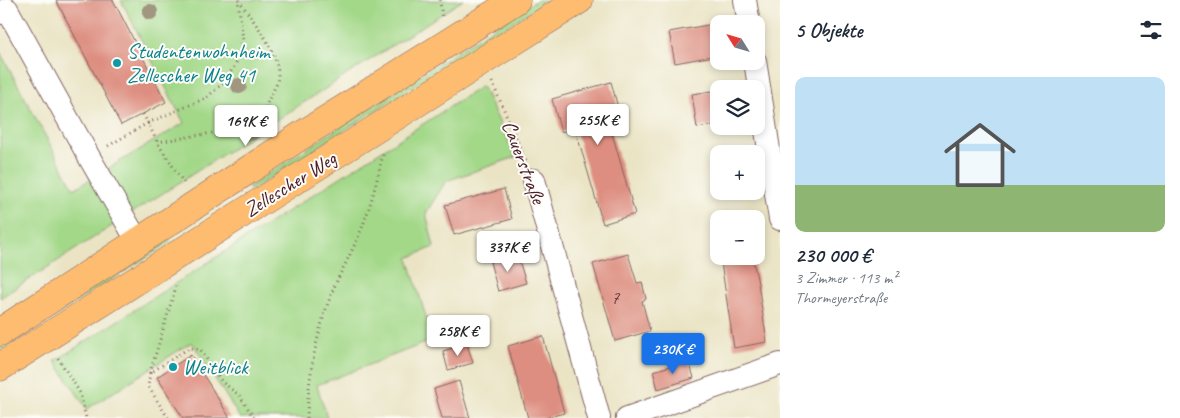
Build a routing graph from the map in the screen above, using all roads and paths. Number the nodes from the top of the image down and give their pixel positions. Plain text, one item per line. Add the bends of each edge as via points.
1 (239, 0) edge
2 (516, 0) edge
3 (579, 0) edge
4 (745, 0) edge
5 (0, 13) edge
6 (748, 15) edge
7 (472, 68) junction
8 (756, 70) edge
9 (143, 114) dead end
10 (148, 122) junction
11 (262, 127) junction
12 (380, 127) junction
13 (299, 137) junction
14 (157, 142) junction
15 (89, 157) junction
16 (534, 180) joint
17 (198, 204) junction
18 (780, 219) edge
19 (138, 242) junction
20 (180, 277) dead end
21 (0, 332) edge
22 (60, 362) dead end
23 (780, 364) edge
24 (0, 367) edge
25 (150, 373) junction
26 (86, 418) edge
27 (168, 418) edge
28 (254, 418) edge
29 (307, 418) edge
30 (599, 418) edge
31 (627, 418) edge

1 - 10 path via 244,40 236,64 223,84 206,98
1 - 11 path via 275,55 279,70
2 - 13 main road, Zellescher Weg
3 - 7 main road, Zellescher Weg
4 - 6 street
5 - 15 street via 7,9
7 - 12 main road, Zellescher Weg
7 - 16 path, Cauerstraße via 489,75
8 - 18 street
9 - 10 path
10 - 14 path
10 - 15 path
11 - 13 path via 272,127
11 - 14 path
12 - 24 main road, Zellescher Weg
12 - 29 path via 386,138 377,181 360,233 333,291 317,343
13 - 17 main road, Zellescher Weg
14 - 17 path
15 - 19 street
16 - 30 street, Cauerstraße
17 - 19 main road, Zellescher Weg
19 - 21 main road, Zellescher Weg
20 - 25 path
22 - 26 path via 80,393
23 - 31 street
25 - 27 path via 148,386
25 - 28 path via 189,348 200,349 222,382 239,394

